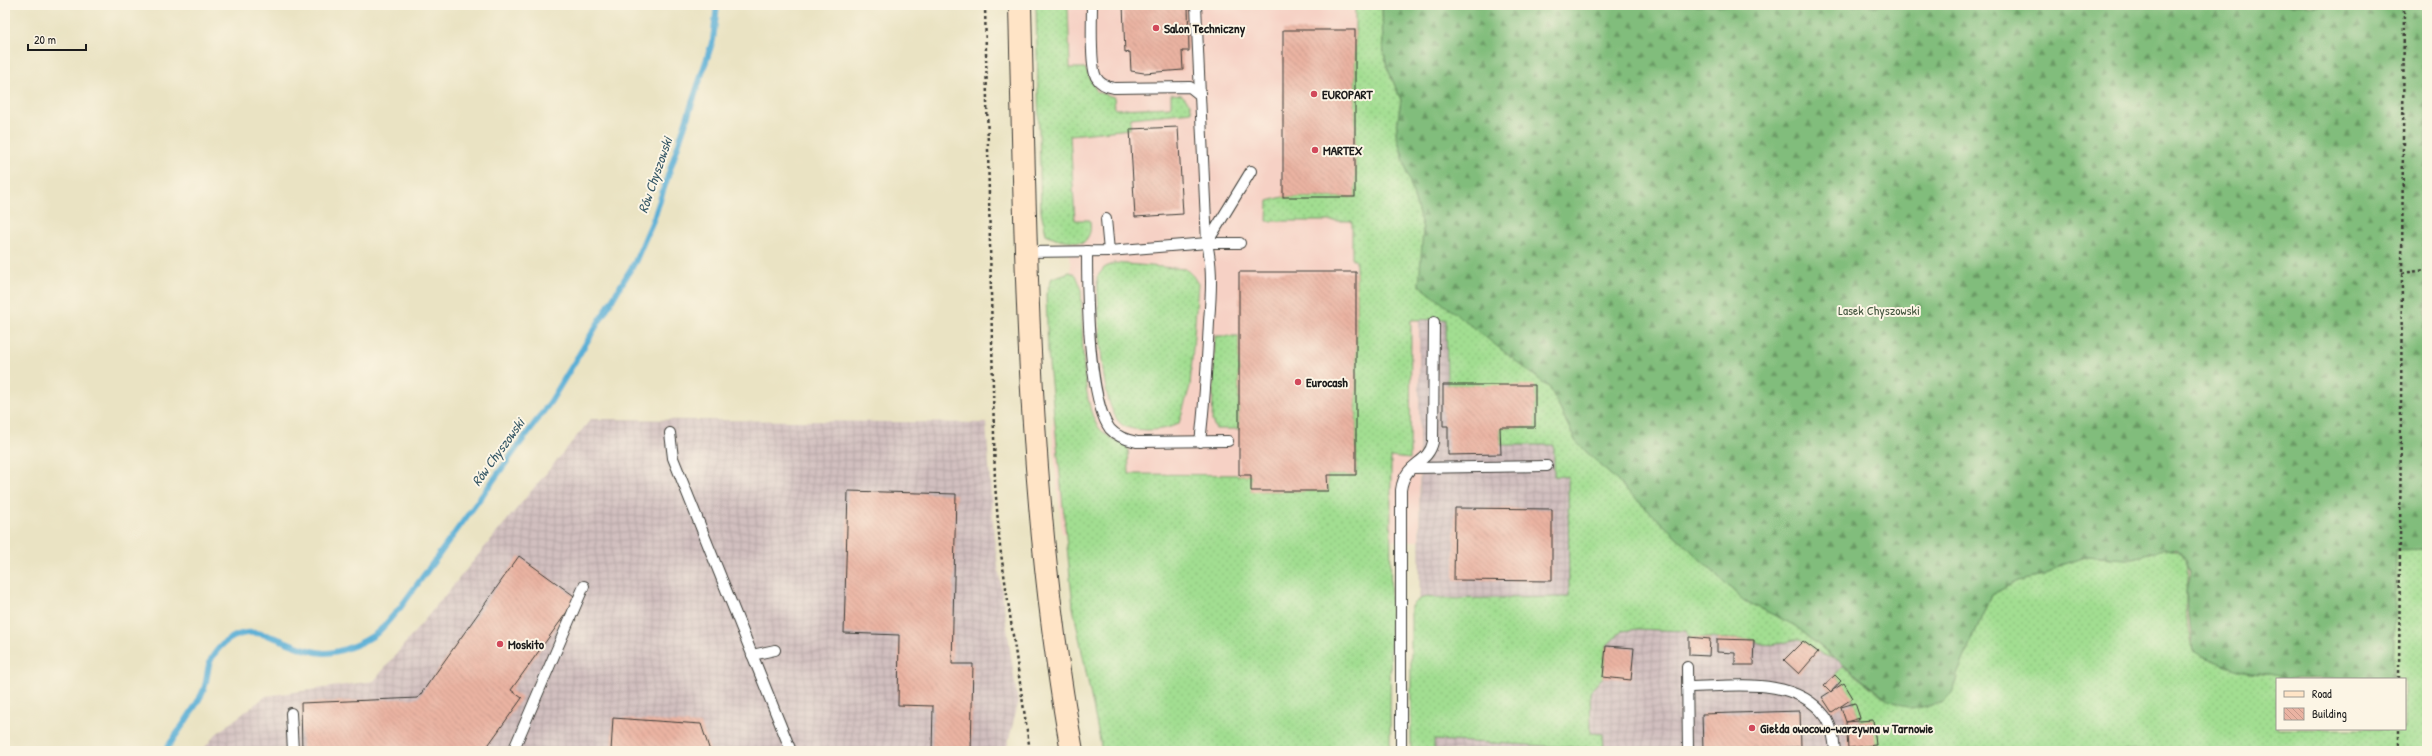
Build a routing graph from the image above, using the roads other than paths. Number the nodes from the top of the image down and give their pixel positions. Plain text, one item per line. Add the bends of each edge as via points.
1 (1020, 5) edge
2 (1092, 5) edge
3 (1196, 5) edge
4 (1200, 95) junction
5 (1251, 171) dead end
6 (1106, 219) dead end
7 (1207, 243) junction
8 (1240, 243) dead end
9 (1087, 251) junction
10 (1110, 251) junction
11 (1026, 252) junction
12 (1434, 322) dead end
13 (670, 433) dead end
14 (1228, 441) dead end
15 (1200, 442) junction
16 (1547, 466) dead end
17 (1410, 468) junction
18 (584, 586) dead end
19 (775, 650) dead end
20 (752, 655) junction
21 (1687, 667) dead end
22 (1687, 687) junction
23 (291, 713) dead end
24 (293, 751) edge
25 (513, 751) edge
26 (791, 751) edge
27 (1072, 751) edge
28 (1401, 751) edge
29 (1688, 751) edge
30 (1836, 751) edge

1 - 11 main road
2 - 4 lane via 1094,68 1105,86 1190,87
3 - 4 lane
4 - 7 lane
5 - 7 lane
6 - 10 lane
7 - 8 lane
7 - 10 lane
7 - 15 lane via 1211,262 1211,288 1206,394
9 - 10 lane
9 - 11 lane
9 - 15 lane via 1092,356 1100,406 1111,429 1126,439 1137,442
11 - 27 main road via 1034,431 1046,572 1056,655
12 - 17 lane via 1433,442 1428,454
13 - 20 lane via 673,458
14 - 15 lane
16 - 17 lane
17 - 28 lane via 1402,480 1401,490
18 - 25 lane
19 - 20 lane
20 - 26 lane
21 - 22 lane
22 - 29 lane
22 - 30 lane via 1772,687 1806,697 1826,717
23 - 24 lane

